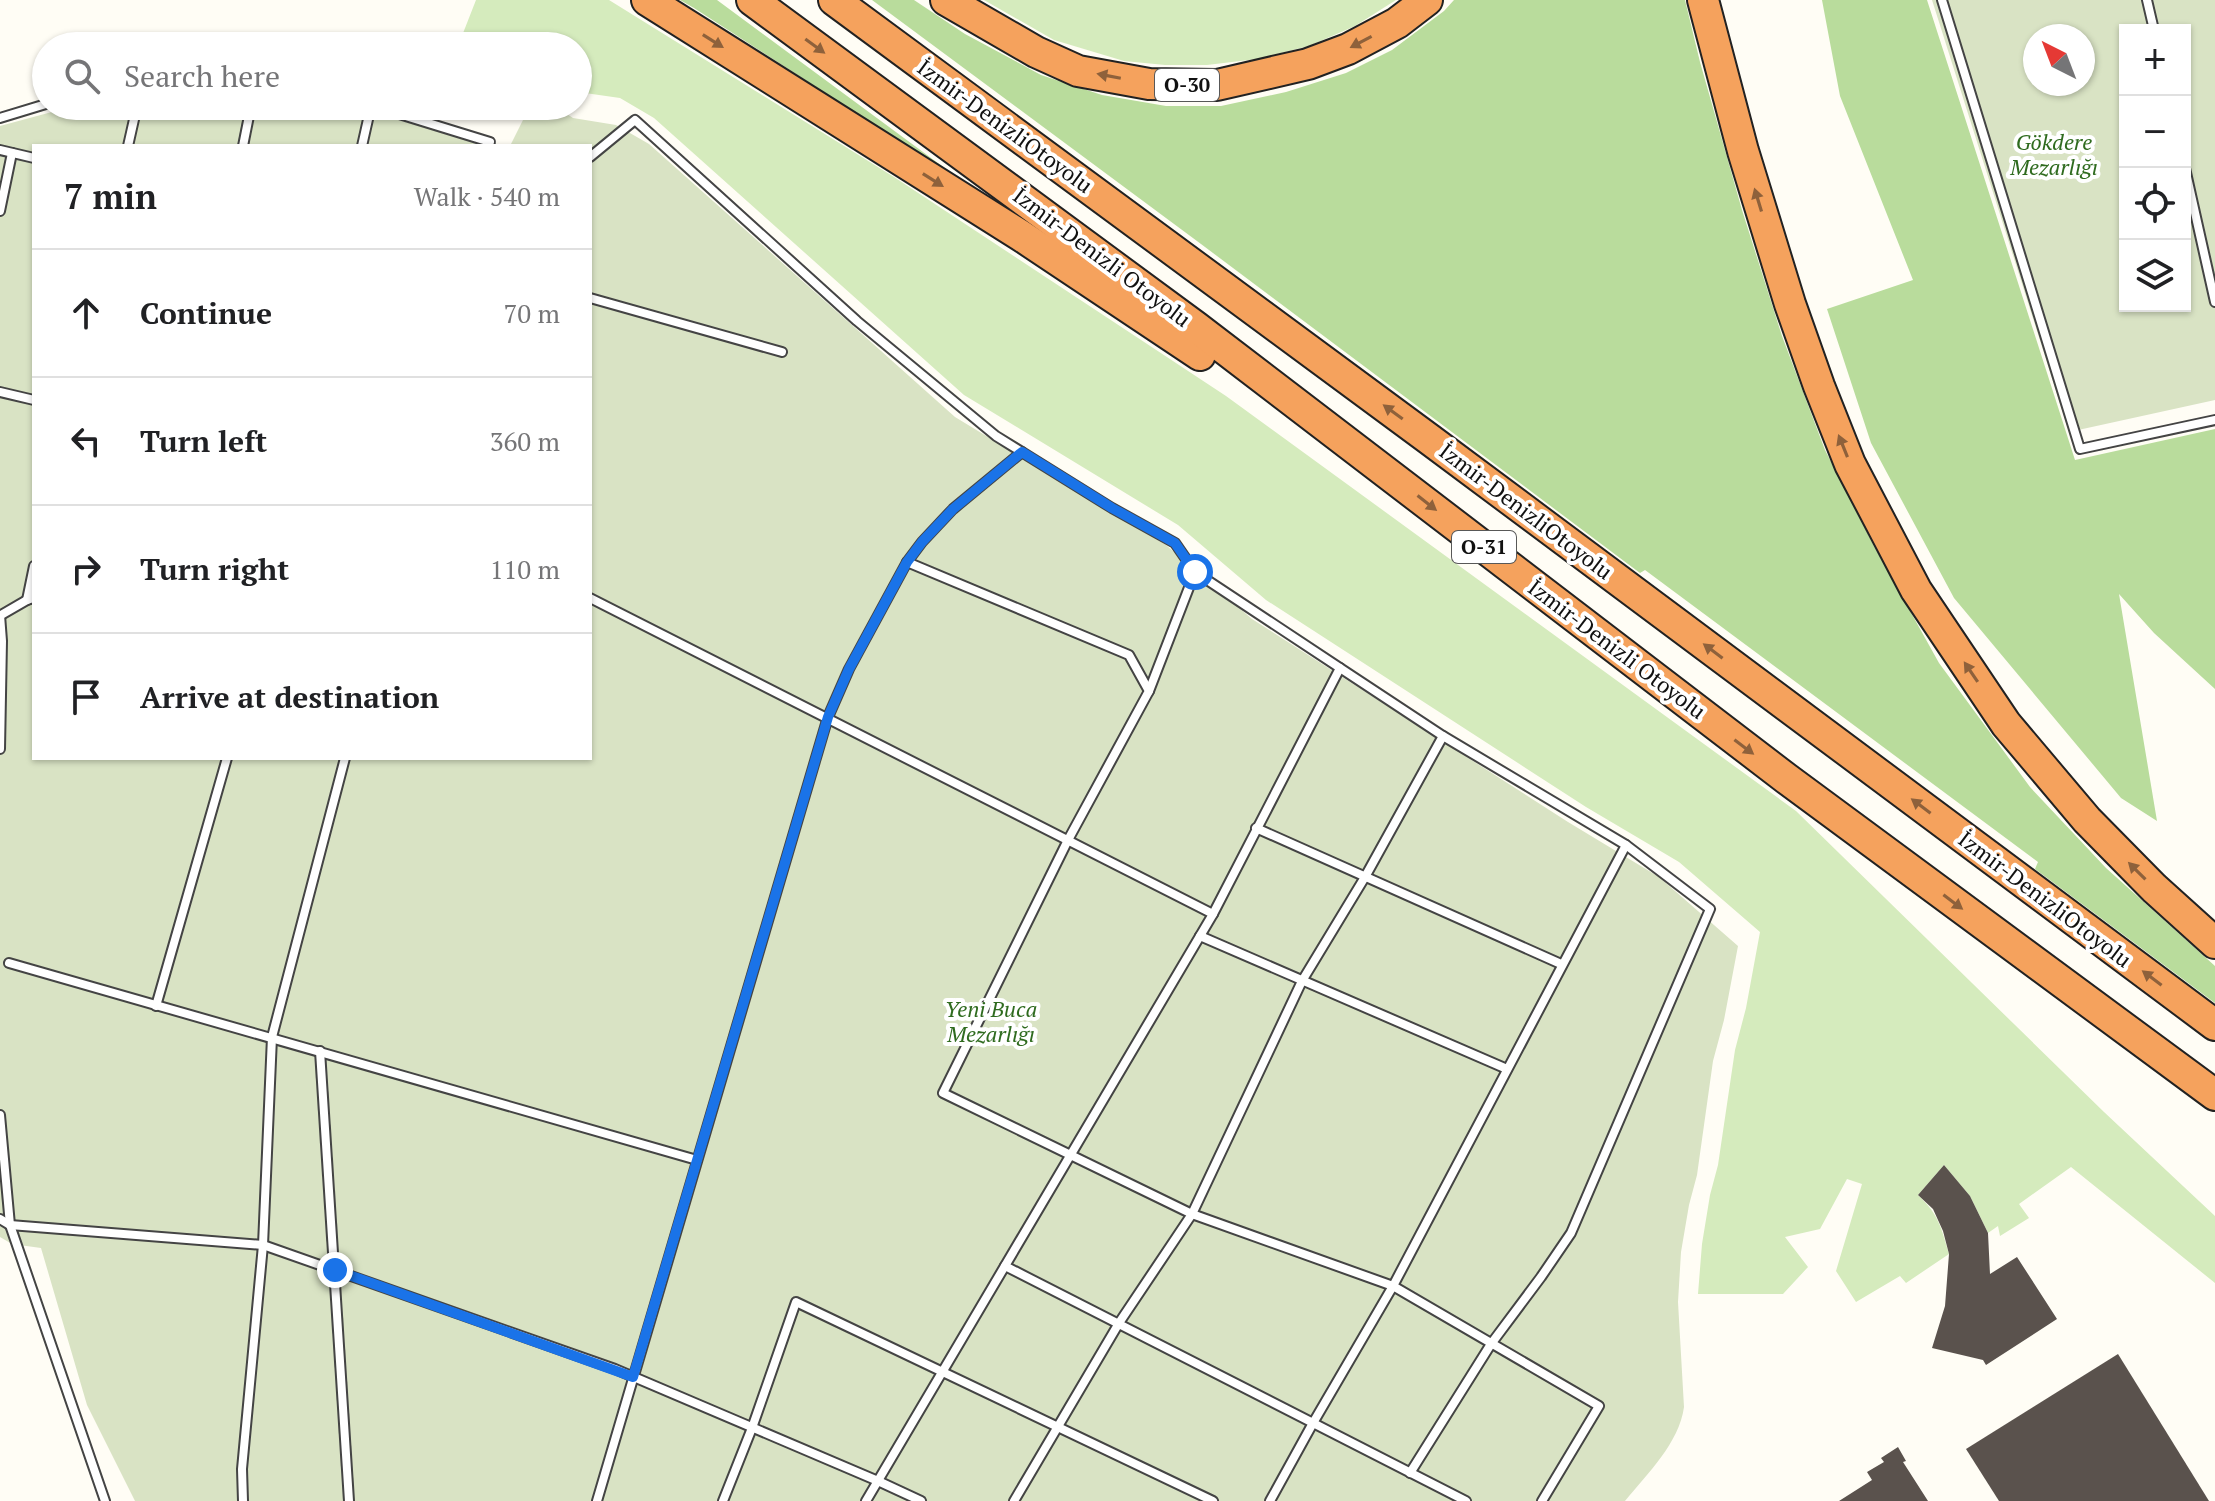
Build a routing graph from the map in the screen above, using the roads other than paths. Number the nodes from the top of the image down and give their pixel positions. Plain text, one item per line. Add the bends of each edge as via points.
1 (647, 0) edge
2 (752, 0) edge
3 (834, 0) edge
4 (946, 0) edge
5 (1427, 0) edge
6 (1703, 0) edge
7 (1942, 0) edge
8 (2147, 0) edge
9 (2153, 24) edge
10 (32, 108) edge
11 (0, 118) edge
12 (134, 120) edge
13 (248, 120) edge
14 (368, 120) edge
15 (418, 120) edge
16 (128, 144) edge
17 (243, 144) edge
18 (362, 144) edge
19 (489, 144) edge
20 (0, 150) edge
21 (12, 153) junction
22 (592, 155) edge
23 (32, 158) edge
24 (2191, 195) edge
25 (0, 211) edge
26 (592, 299) edge
27 (2215, 302) edge
28 (782, 352) dead end
29 (0, 392) edge
30 (32, 400) edge
31 (2215, 420) edge
32 (1022, 452) junction
33 (1394, 477) junction
34 (907, 562) junction
35 (1195, 572) junction
36 (30, 599) edge
37 (592, 599) edge
38 (1, 615) edge
39 (1340, 668) junction
40 (1149, 691) junction
41 (828, 717) junction
42 (1443, 736) junction
43 (0, 749) edge
44 (226, 760) edge
45 (344, 760) edge
46 (1256, 828) junction
47 (1068, 840) junction
48 (1626, 845) junction
49 (1365, 877) junction
50 (1213, 914) junction
51 (1200, 936) junction
52 (2215, 943) edge
53 (9, 963) dead end
54 (1561, 964) junction
55 (1302, 981) junction
56 (156, 1006) junction
57 (2215, 1025) edge
58 (272, 1037) junction
59 (320, 1051) junction
60 (1507, 1069) junction
61 (2215, 1095) edge
62 (0, 1115) edge
63 (1070, 1155) junction
64 (697, 1160) junction
65 (1192, 1214) junction
66 (0, 1219) edge
67 (10, 1225) junction
68 (263, 1245) junction
69 (1005, 1266) junction
70 (335, 1270) junction
71 (1393, 1286) junction
72 (1119, 1323) junction
73 (1491, 1344) junction
74 (943, 1372) junction
75 (633, 1377) junction
76 (1313, 1423) junction
77 (1058, 1427) junction
78 (752, 1428) junction
79 (1410, 1473) junction
80 (878, 1481) junction
81 (105, 1501) edge
82 (243, 1501) edge
83 (349, 1501) edge
84 (597, 1501) edge
85 (723, 1501) edge
86 (866, 1501) edge
87 (921, 1501) edge
88 (1014, 1501) edge
89 (1213, 1501) edge
90 (1270, 1501) edge
91 (1466, 1501) edge
92 (1542, 1501) edge

1 -> 33 highway via 1020,235 1181,341 1267,406
2 -> 33 highway, İzmir-Denizli Otoyolu / O-31
57 -> 3 highway, İzmir-DenizliOtoyolu / O-31
5 -> 4 highway, O-30 via 1348,49 1217,85 1149,84 1078,71
52 -> 6 highway via 2087,820 2006,724 1916,590 1850,464 1819,386 1743,151
7 - 31 lane via 2080,449
8 - 9 lane
10 - 11 lane
12 - 16 lane
13 - 17 lane
14 - 18 lane
15 - 19 lane
20 - 21 lane
21 - 23 lane
21 - 25 lane
22 - 32 lane via 635,120 857,321
24 - 27 lane
26 - 28 lane
29 - 30 lane
32 - 34 lane via 953,509
32 - 35 lane via 1175,543
33 -> 61 highway, İzmir-Denizli Otoyolu / O-31 via 1787,779
34 - 40 lane via 1129,655
34 - 41 lane
35 - 39 lane
35 - 40 lane
36 - 38 lane
37 - 41 lane
38 - 43 lane
39 - 42 lane
39 - 46 lane
40 - 47 lane
41 - 47 lane
41 - 64 lane
42 - 48 lane
42 - 49 lane
44 - 56 lane
45 - 58 lane
46 - 49 lane
46 - 50 lane
47 - 50 lane
47 - 63 lane via 943,1093
48 - 54 lane
48 - 73 lane via 1710,909 1571,1233
49 - 54 lane
49 - 55 lane
50 - 51 lane
51 - 55 lane
51 - 63 lane
53 - 56 lane
54 - 60 lane
55 - 60 lane
55 - 65 lane
56 - 58 lane
58 - 59 lane
58 - 68 lane
59 - 64 lane
59 - 70 lane
60 - 71 lane
62 - 67 lane
63 - 65 lane
63 - 69 lane
64 - 75 lane
65 - 71 lane
65 - 72 lane
66 - 67 lane
67 - 68 lane
67 - 81 lane
68 - 70 lane
68 - 82 lane
69 - 72 lane
69 - 74 lane
70 - 75 lane
70 - 83 lane
71 - 73 lane
71 - 76 lane
72 - 76 lane
72 - 77 lane
73 - 79 lane
73 - 92 lane via 1599,1406
74 - 77 lane
74 - 78 lane via 796,1302
74 - 80 lane
75 - 78 lane
75 - 84 lane
76 - 79 lane
76 - 90 lane
77 - 88 lane
77 - 89 lane
78 - 80 lane
78 - 85 lane
79 - 91 lane
80 - 86 lane
80 - 87 lane

